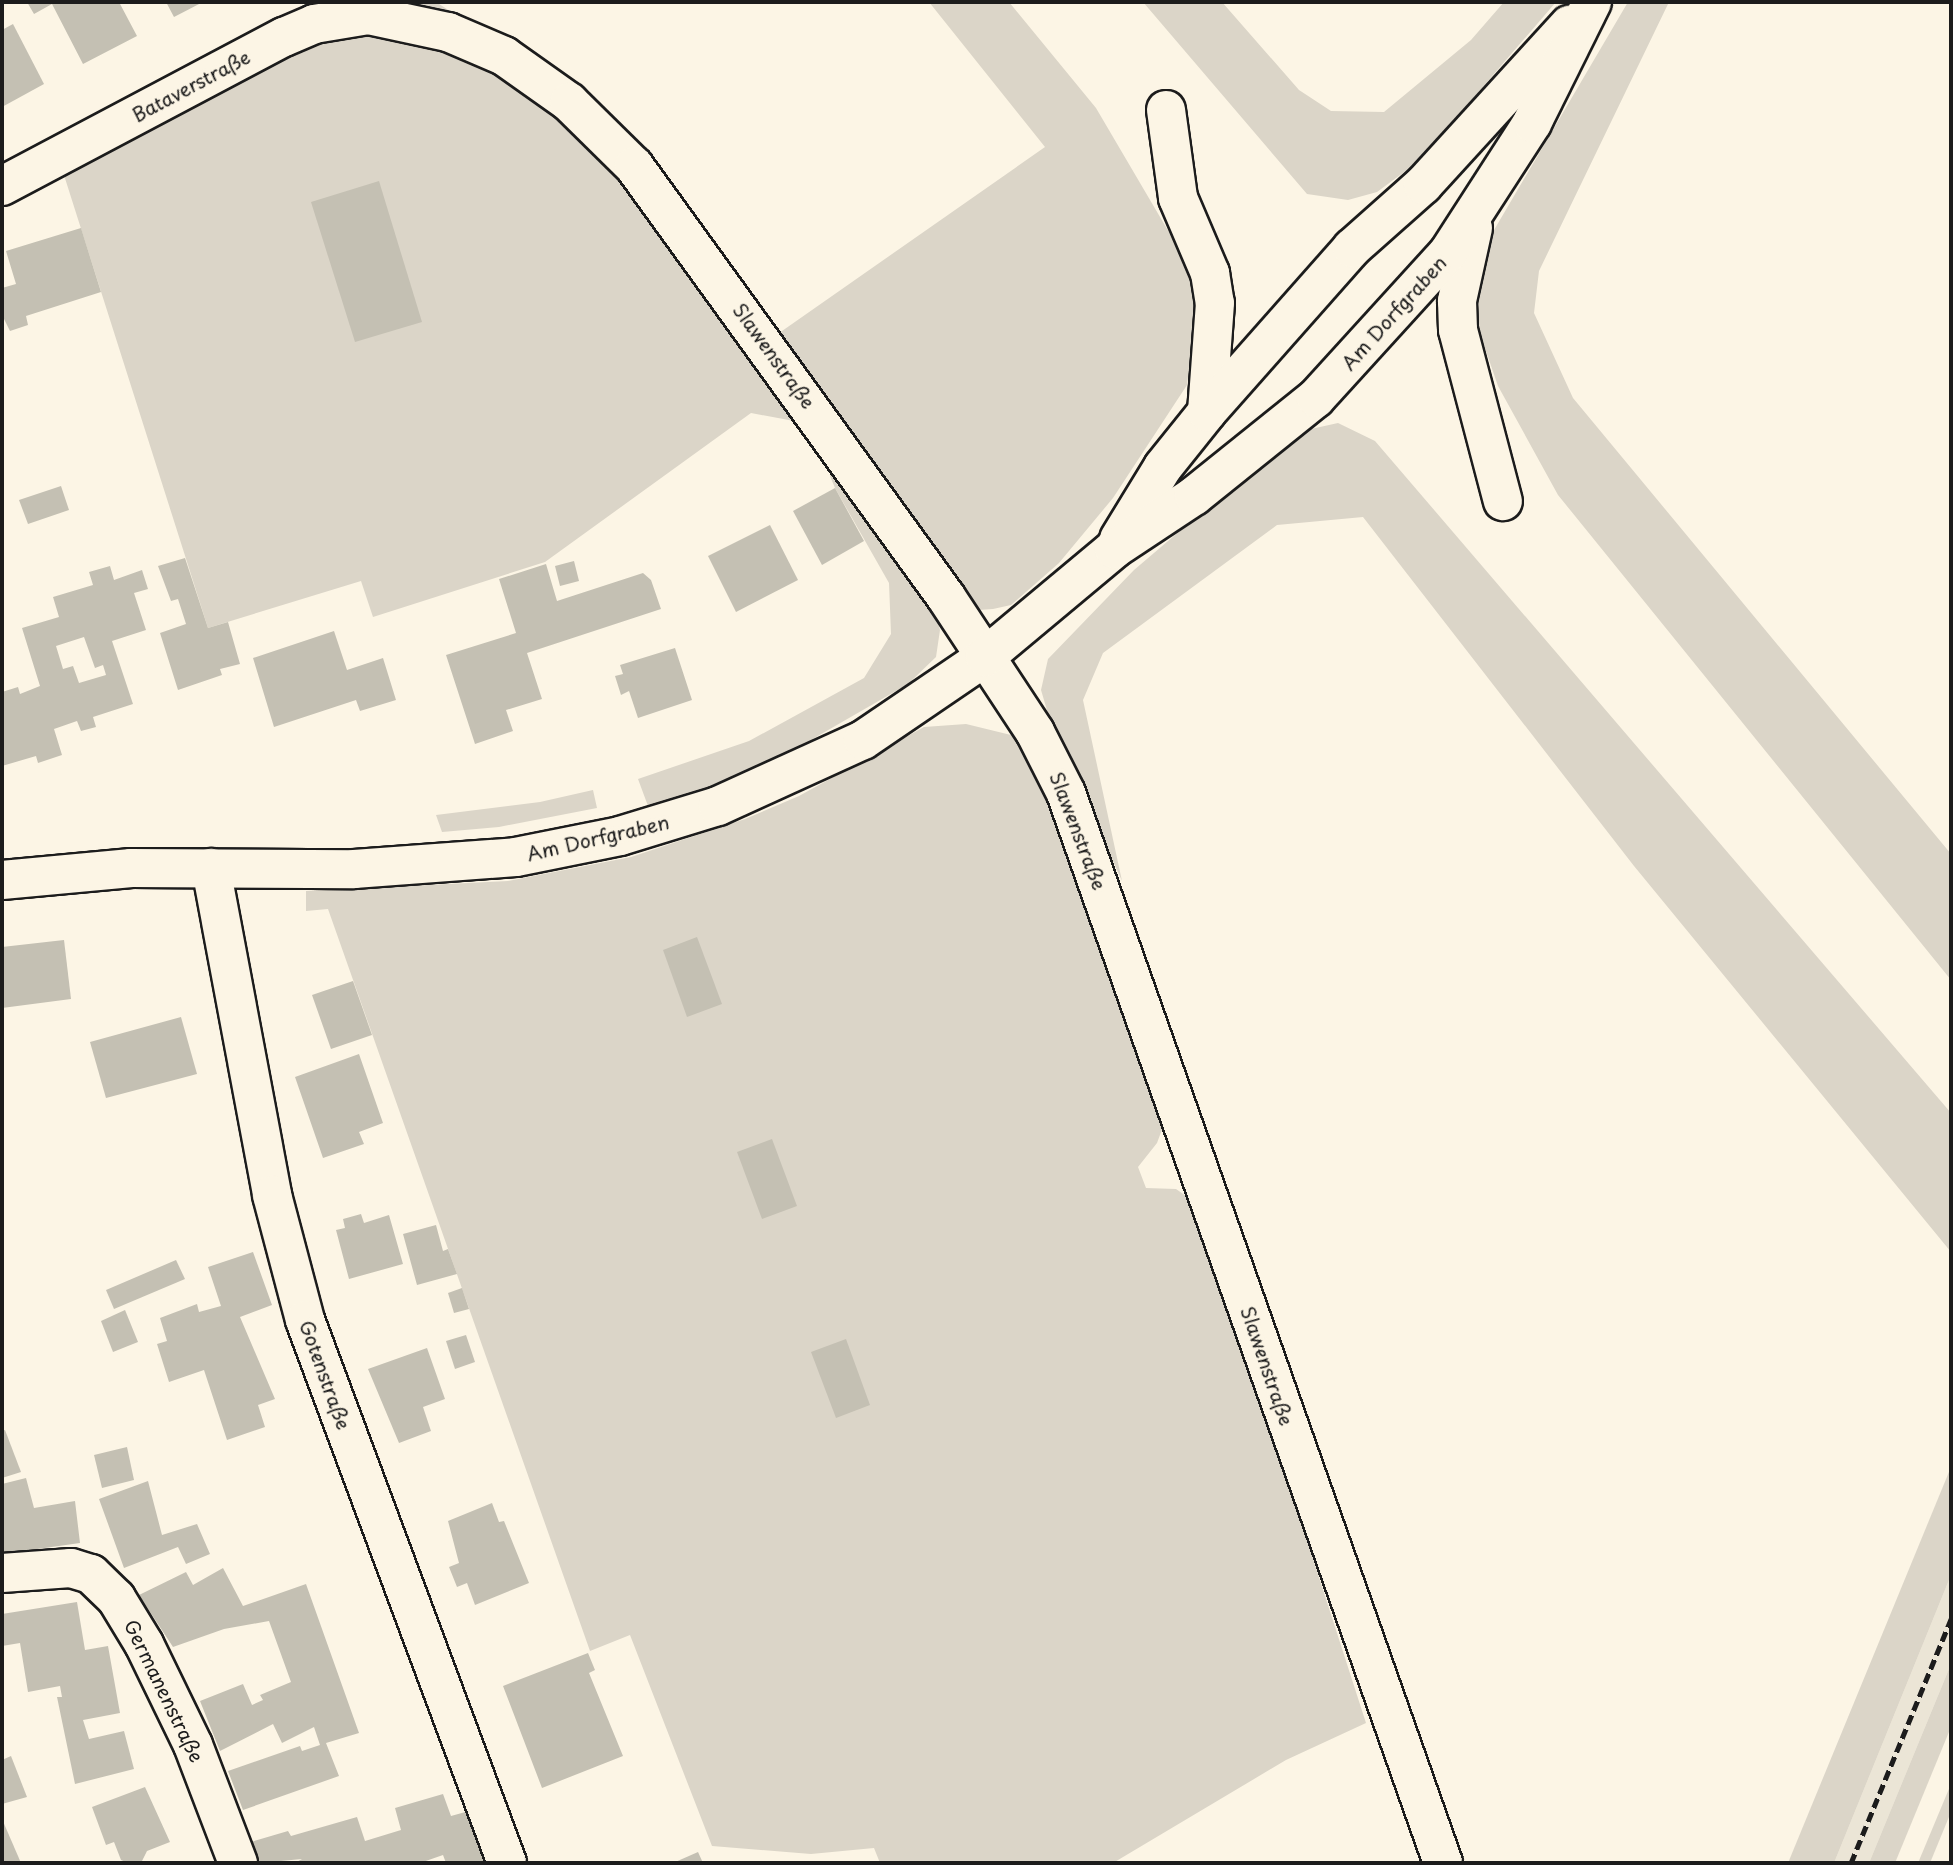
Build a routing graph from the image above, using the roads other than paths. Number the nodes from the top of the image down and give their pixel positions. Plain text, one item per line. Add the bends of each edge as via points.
1 (1591, 3) edge
2 (389, 17) joint
3 (1166, 110) dead end
4 (2, 186) edge
5 (1478, 210) junction
6 (1207, 412) junction
7 (1503, 501) dead end
8 (1114, 550) junction
9 (985, 657) junction
10 (211, 868) junction
11 (2, 880) edge
12 (2, 1573) edge
13 (238, 1863) edge
14 (507, 1863) edge
15 (1443, 1863) edge

1 - 5 street, Am Dorfgraben via 1532,124
1 - 6 street, Am Dorfgraben via 1520,73 1423,185 1352,248
2 - 4 street, Bataverstraße via 341,18 285,37
2 - 9 street, Slawenstraße via 448,32 504,56 569,102 625,157 756,331
3 - 6 street via 1178,198 1210,274 1215,303
5 - 7 street via 1462,271 1458,330
5 - 8 street, Am Dorfgraben via 1448,253 1315,398 1194,496
6 - 8 street, Am Dorfgraben via 1163,467
8 - 9 street, Am Dorfgraben
9 - 10 street, Am Dorfgraben via 914,708 819,762 718,806 620,836 516,857 414,867
9 - 15 street, Slawenstraße via 1035,732 1066,793
10 - 11 street, Am Dorfgraben via 131,868
10 - 14 street, Gotenstraße via 272,1195 305,1320
12 - 13 street, Germanenstraße via 71,1568 91,1574 110,1591 144,1644 193,1745

